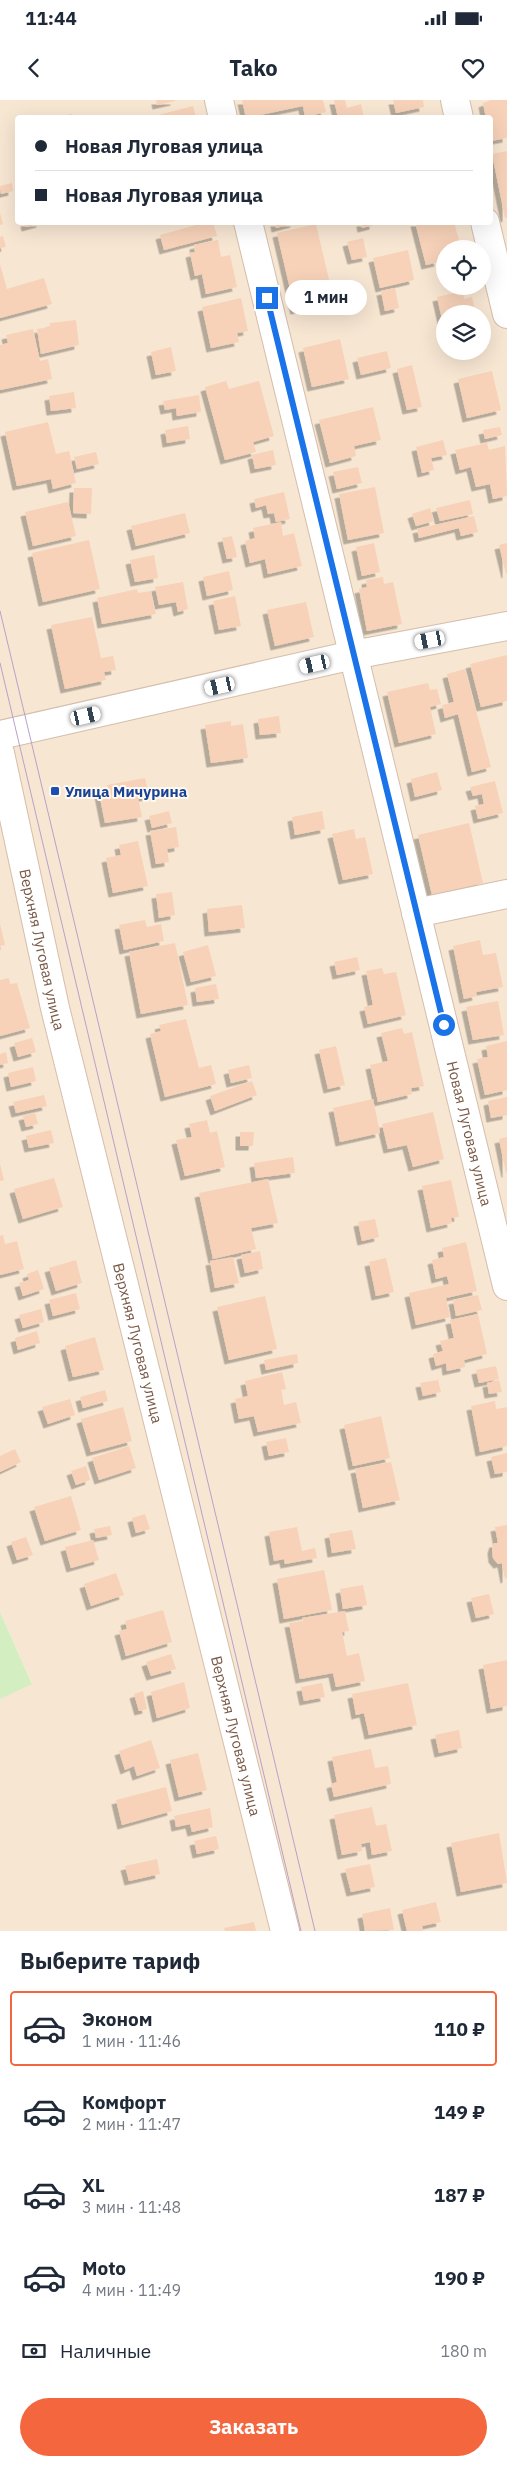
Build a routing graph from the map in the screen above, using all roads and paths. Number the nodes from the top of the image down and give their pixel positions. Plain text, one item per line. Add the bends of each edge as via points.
1 (219, 100) edge
2 (455, 100) edge
3 (222, 115) edge
4 (459, 115) edge
5 (249, 225) edge
6 (486, 225) edge
7 (507, 314) edge
8 (507, 626) edge
9 (353, 655) junction
10 (0, 735) edge
11 (0, 753) edge
12 (507, 894) edge
13 (416, 913) junction
14 (507, 1286) edge
15 (285, 1931) edge

1 - 3 street
2 - 4 street
5 - 9 street, Новая Луговая улица
6 - 7 street
8 - 9 street
9 - 10 street
9 - 13 street, Новая Луговая улица
11 - 15 street, Верхняя Луговая улица via 56,1008
12 - 13 street
13 - 14 street, Новая Луговая улица

